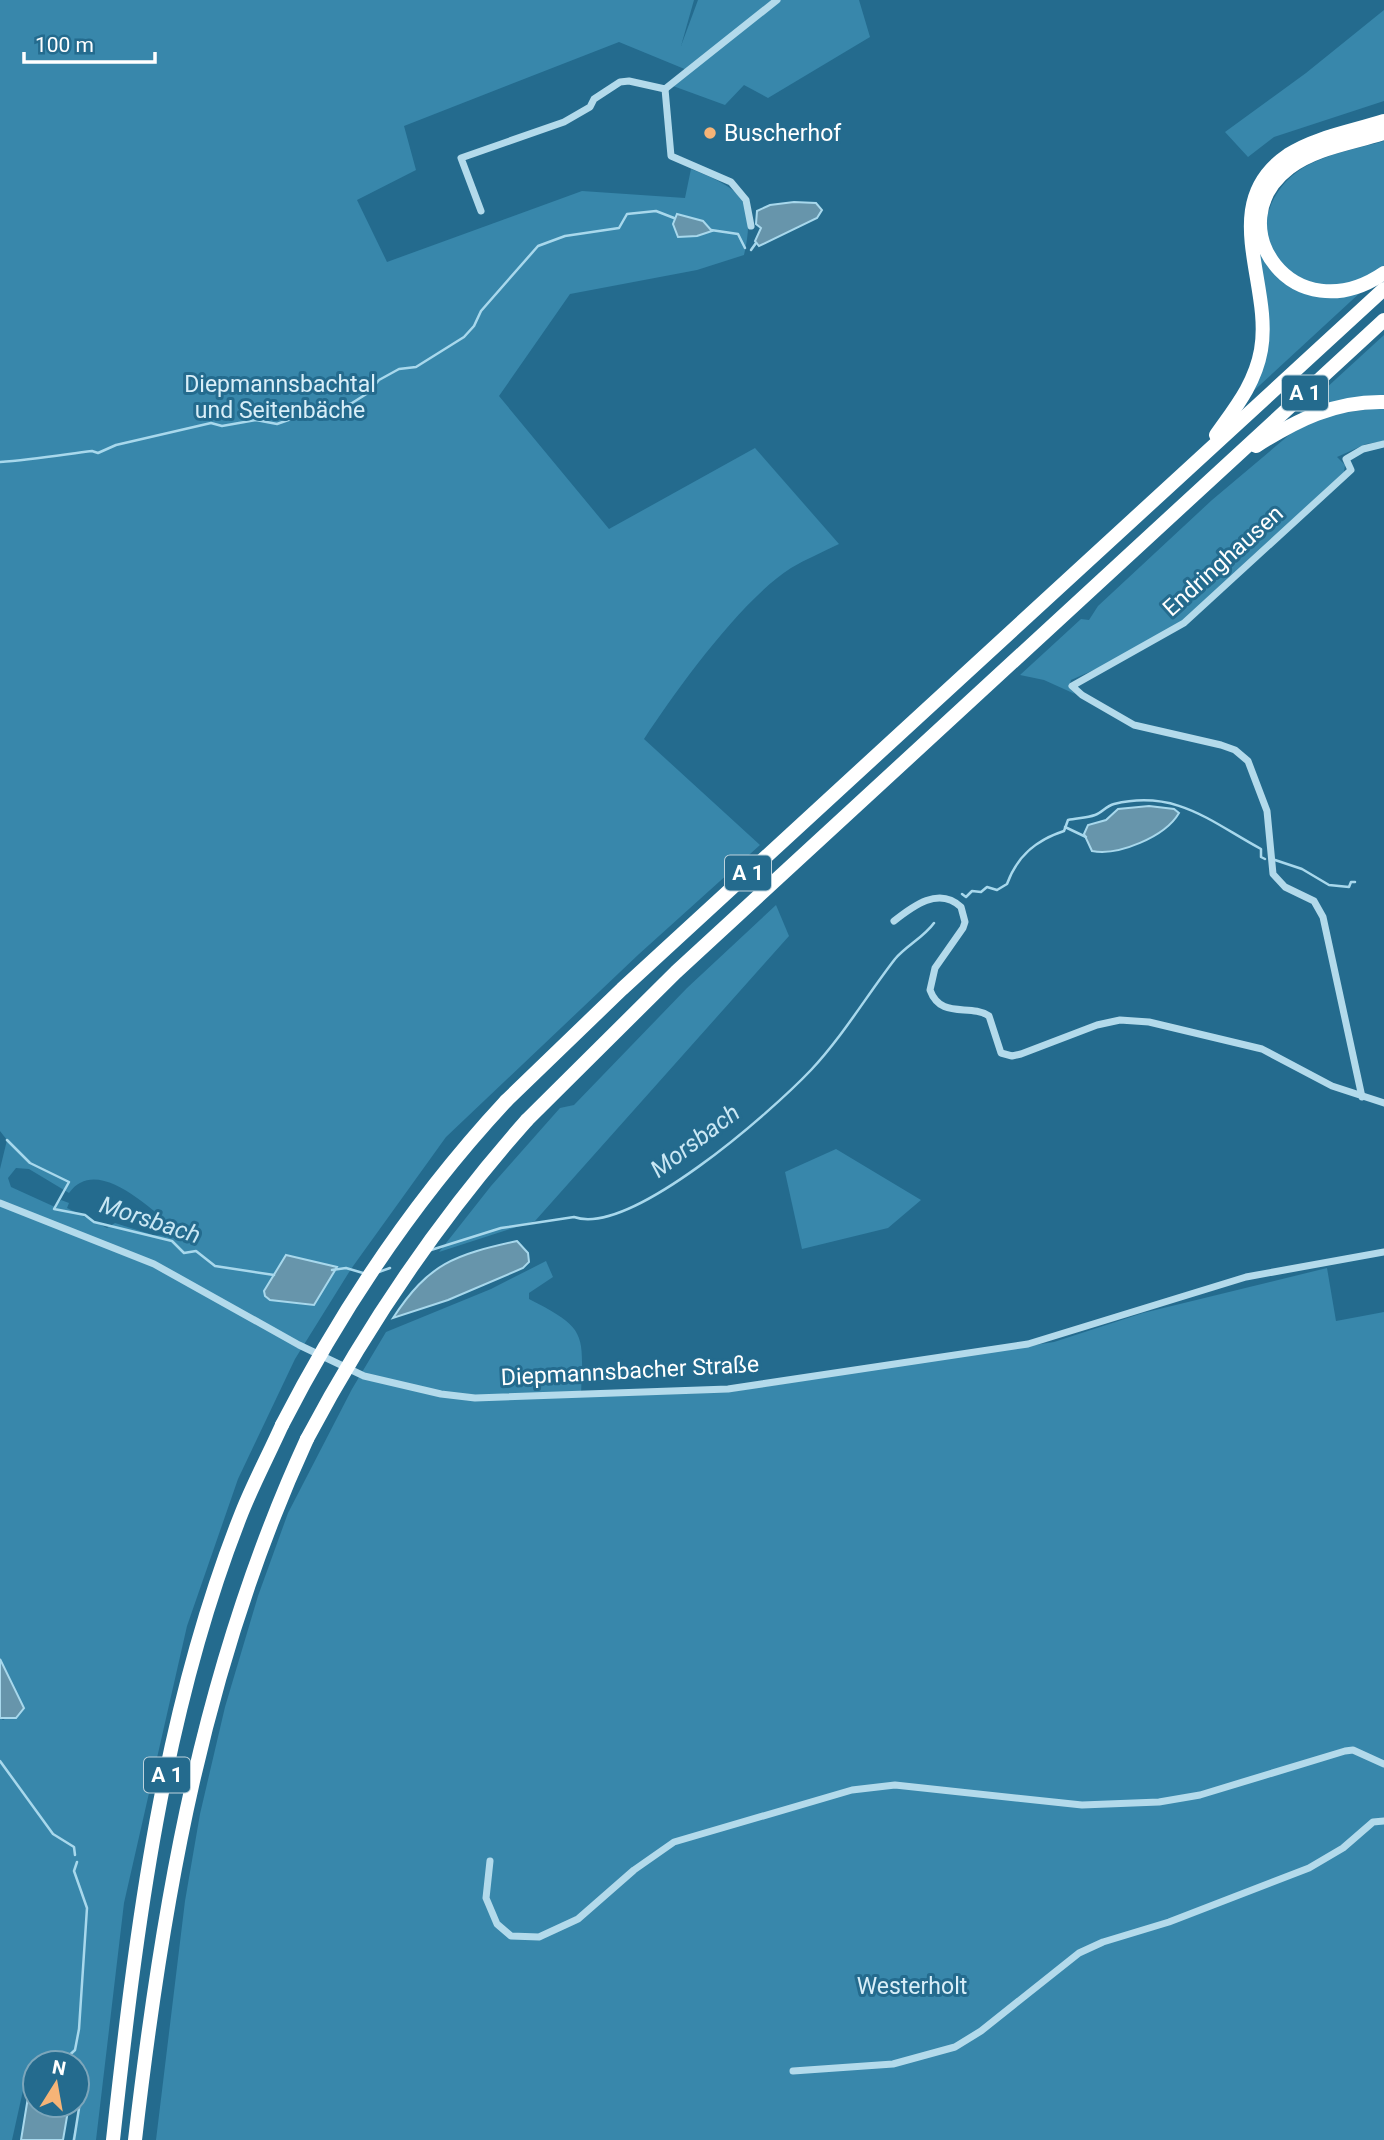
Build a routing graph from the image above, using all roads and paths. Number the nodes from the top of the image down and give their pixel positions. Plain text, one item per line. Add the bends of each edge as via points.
1 (777, 0) edge
2 (665, 89) junction
3 (1384, 121) edge
4 (1384, 133) edge
5 (481, 211) dead end
6 (751, 226) dead end
7 (1384, 273) edge
8 (1384, 289) edge
9 (1384, 320) edge
10 (1384, 402) edge
11 (1384, 444) edge
12 (1200, 457) junction
13 (1226, 465) junction
14 (894, 921) dead end
15 (1362, 1097) junction
16 (1384, 1103) edge
17 (0, 1203) edge
18 (1384, 1252) edge
19 (1384, 1764) edge
20 (1384, 1821) edge
21 (490, 1861) dead end
22 (793, 2071) dead end
23 (113, 2140) edge
24 (135, 2140) edge

1 - 2 street
2 - 5 street via 620,82 564,122 461,158
2 - 6 street via 671,156 739,189
3 - 12 highway via 1297,150 1261,184 1250,228 1262,309 1261,351 1241,400
4 - 7 highway via 1313,155 1286,170 1267,196 1261,225 1274,264 1308,289 1344,292
8 - 12 highway, A 1
9 - 13 highway, A 1
10 - 13 highway via 1311,414
11 - 15 street, Endringhausen via 1346,458 1351,470 1184,623 1072,686 1134,725 1235,750 1254,771 1265,804 1273,874 1286,887 1314,901 1323,917
12 - 23 highway, A 1, bridge via 506,1101 408,1215 338,1321 282,1425 243,1511 191,1669 140,1924
13 - 24 highway, A 1, bridge via 676,972 527,1120 410,1265 348,1362 307,1439 247,1584 200,1746 162,1942
14 - 15 street via 931,899 949,899 961,906 963,928 935,968 930,990 946,1008 989,1016 1006,1056 1109,1022 1149,1022 1262,1049
15 - 16 street
17 - 18 street, Diepmannsbacher Straße via 154,1264 364,1376 475,1398 728,1389 1028,1344 1246,1276
19 - 21 street via 1345,1751 1200,1795 1117,1805 1048,1803 895,1785 852,1790 674,1842 578,1919 539,1937 511,1936 497,1924 486,1898
20 - 22 street via 1373,1822 1343,1848 1309,1868 1079,1953 955,2047 893,2064

